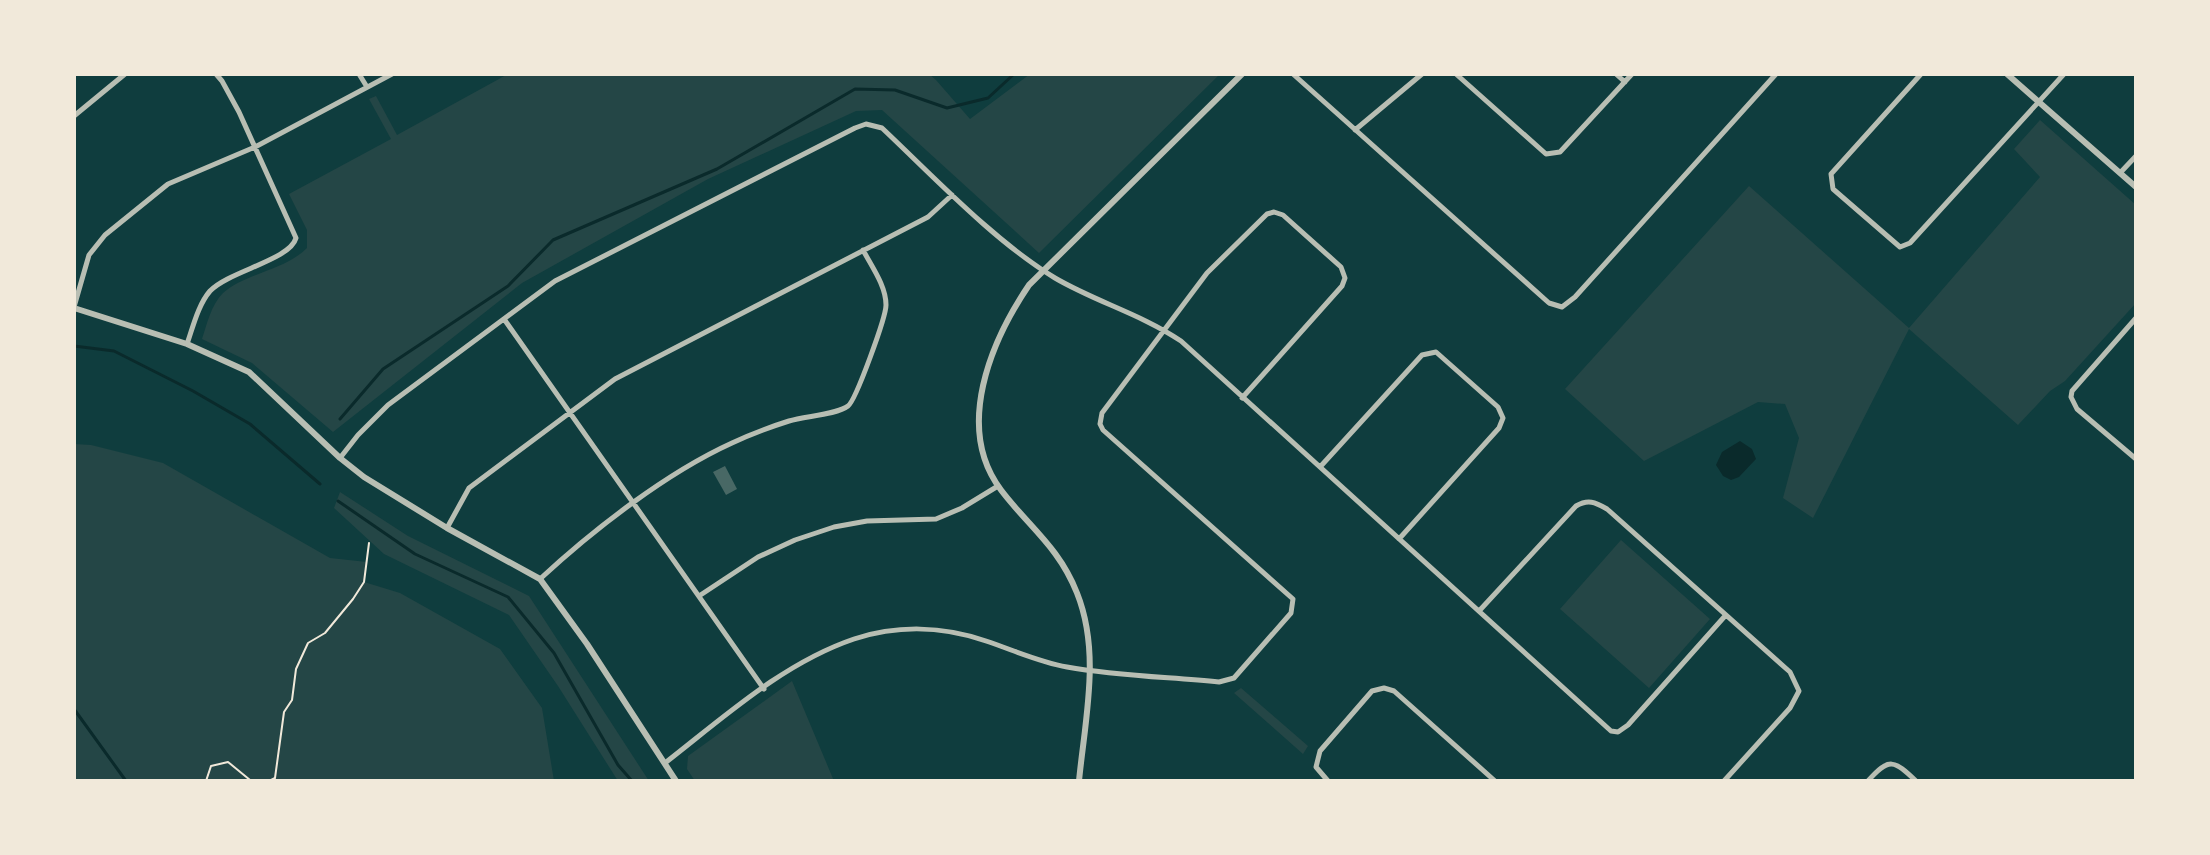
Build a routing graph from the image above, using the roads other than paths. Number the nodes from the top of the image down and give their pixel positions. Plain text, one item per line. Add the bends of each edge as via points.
1 (125, 74) edge
2 (216, 74) edge
3 (359, 74) edge
4 (392, 74) edge
5 (1242, 74) edge
6 (1293, 74) edge
7 (1422, 74) edge
8 (1456, 74) edge
9 (1616, 74) edge
10 (1632, 74) edge
11 (1776, 74) edge
12 (1921, 74) edge
13 (2007, 74) edge
14 (2064, 74) edge
15 (1625, 82) junction
16 (367, 87) junction
17 (2039, 102) junction
18 (74, 116) edge
19 (1355, 130) junction
20 (255, 147) junction
21 (2136, 156) edge
22 (2120, 173) junction
23 (2136, 187) edge
24 (952, 195) junction
25 (863, 250) junction
26 (1044, 271) junction
27 (74, 307) edge
28 (2136, 318) edge
29 (504, 319) junction
30 (1164, 330) junction
31 (187, 344) junction
32 (1242, 398) junction
33 (568, 412) junction
34 (340, 458) junction
35 (2136, 459) edge
36 (1320, 467) junction
37 (998, 486) junction
38 (635, 503) junction
39 (447, 528) junction
40 (1399, 539) junction
41 (540, 579) junction
42 (699, 596) junction
43 (1480, 610) junction
44 (1725, 616) junction
45 (1091, 670) junction
46 (764, 689) junction
47 (665, 763) junction
48 (676, 781) edge
49 (1079, 781) edge
50 (1328, 781) edge
51 (1495, 781) edge
52 (1724, 781) edge
53 (1868, 781) edge
54 (1916, 781) edge

1 - 18 street
2 - 20 street
3 - 16 street
4 - 16 street
5 - 26 street
6 - 19 street
7 - 19 street
8 - 15 street via 1546,154 1560,152
9 - 15 street
10 - 15 street
11 - 19 street via 1562,307 1549,303
12 - 17 street via 1831,174 1833,189 1900,247 1908,245
13 - 17 street
14 - 17 street
16 - 20 street
17 - 22 street
20 - 27 street via 168,184 105,235 89,255
20 - 31 street via 295,231 295,244 210,291
21 - 22 street
22 - 23 street
24 - 25 street via 928,217
24 - 26 street
24 - 29 street via 882,128 866,124 583,264
25 - 33 street via 632,368
25 - 38 street via 887,308 850,405 731,443
26 - 30 street
26 - 37 street via 1011,313 980,398 980,438
27 - 31 street
28 - 35 street via 2071,397 2077,409
29 - 33 street
29 - 34 street via 388,405
30 - 32 street
30 - 32 street via 1207,273 1267,214 1283,215 1341,267 1345,278
30 - 45 street via 1102,413 1100,424 1290,595 1293,607 1228,681
31 - 34 street via 249,372
32 - 36 street
33 - 38 street
33 - 39 street via 469,488
34 - 39 street
36 - 40 street
36 - 40 street via 1429,352 1436,352 1498,407 1503,418 1499,428
37 - 42 street via 936,519 867,521 795,540
37 - 45 street via 1051,545 1071,579 1084,614
38 - 41 street
38 - 42 street
39 - 41 street
40 - 43 street
41 - 47 street
42 - 46 street
43 - 44 street via 1585,501 1607,509
43 - 44 street via 1605,727 1618,732
44 - 52 street via 1790,672 1799,691
45 - 46 street via 1038,660 967,635 922,628 871,634 835,646
45 - 49 street
46 - 47 street
47 - 48 street
50 - 51 street via 1316,767 1320,751 1372,691 1384,688 1394,691
53 - 54 street via 1889,763

